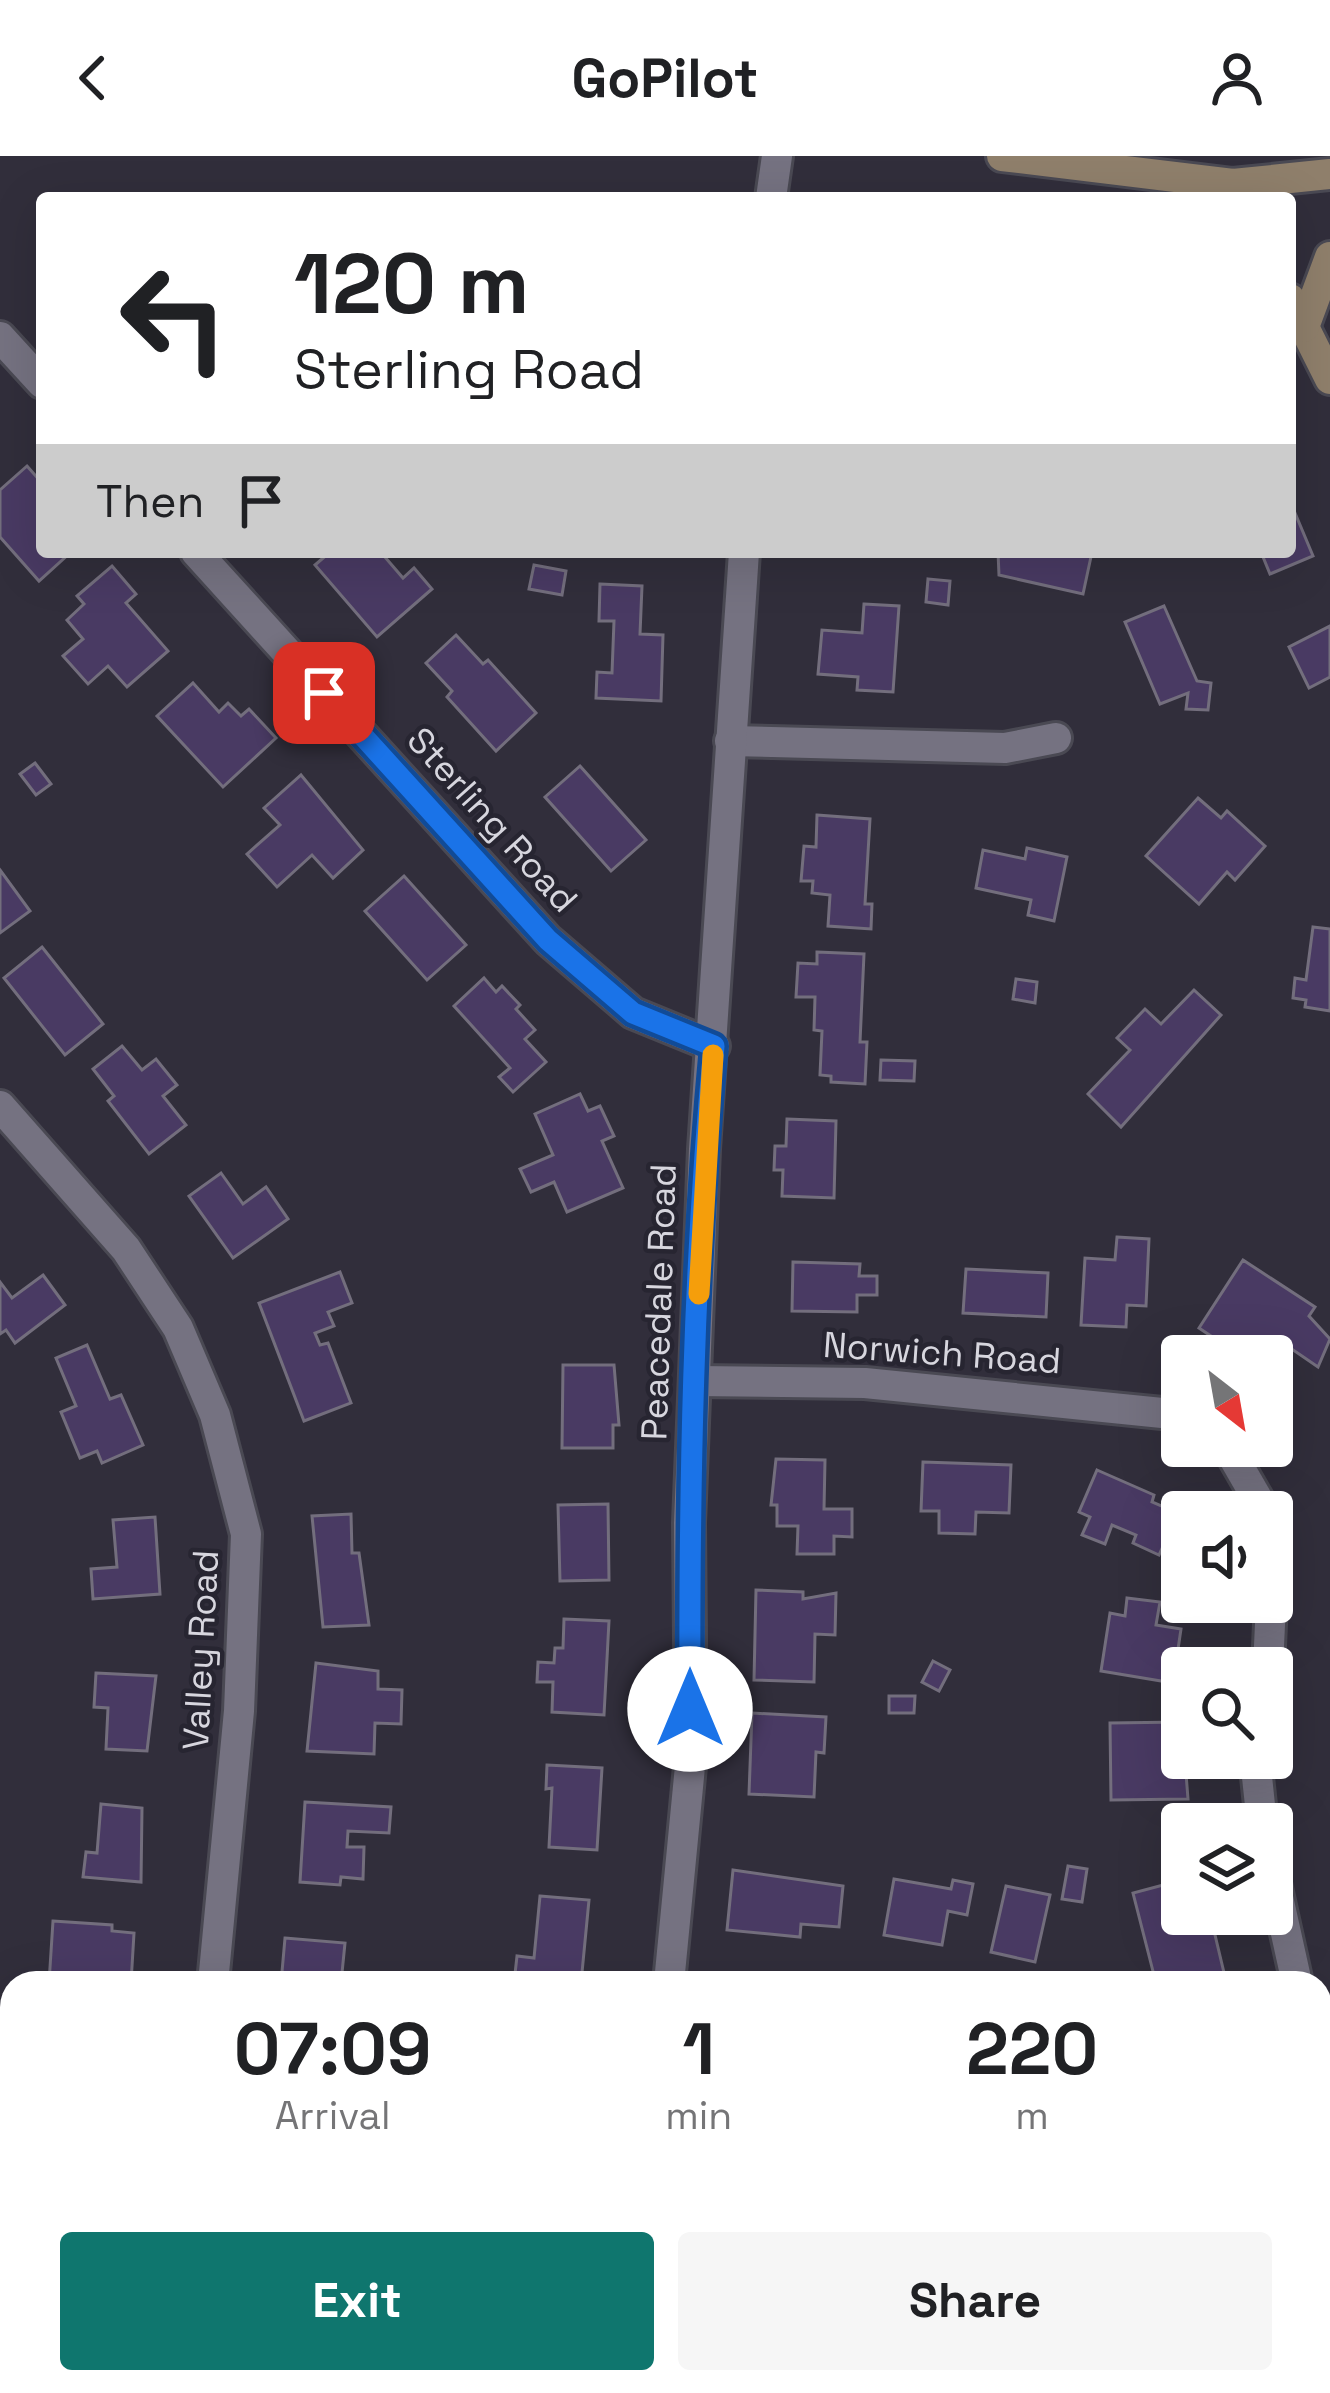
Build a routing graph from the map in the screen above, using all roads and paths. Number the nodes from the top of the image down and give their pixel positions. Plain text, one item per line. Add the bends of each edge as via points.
1 (777, 156) edge
2 (1002, 156) edge
3 (1039, 158) edge
4 (1330, 174) edge
5 (1231, 179) edge
6 (772, 192) edge
7 (1330, 256) edge
8 (1296, 310) edge
9 (1304, 327) junction
10 (0, 337) edge
11 (36, 376) edge
12 (1330, 380) edge
13 (201, 558) edge
14 (744, 558) edge
15 (1056, 738) dead end
16 (730, 741) junction
17 (714, 1046) junction
18 (0, 1106) edge
19 (696, 1381) junction
20 (1161, 1413) edge
21 (1286, 1935) edge
22 (214, 1971) edge
23 (669, 1971) edge
24 (1294, 1971) edge

1 - 6 street
2 - 3 main road
3 - 5 main road
4 - 5 main road
7 - 9 main road
8 - 9 main road
9 - 12 main road
10 - 11 street
13 - 17 street, Sterling Road via 548,940 633,1013
14 - 16 street, Peacedale Road
15 - 16 street via 1005,748
16 - 17 street, Peacedale Road
17 - 19 street, Peacedale Road
18 - 22 street, Valley Road via 125,1249 178,1328 215,1415 246,1534
19 - 20 street, Norwich Road via 865,1383
19 - 23 street, Peacedale Road via 691,1756
21 - 24 street

